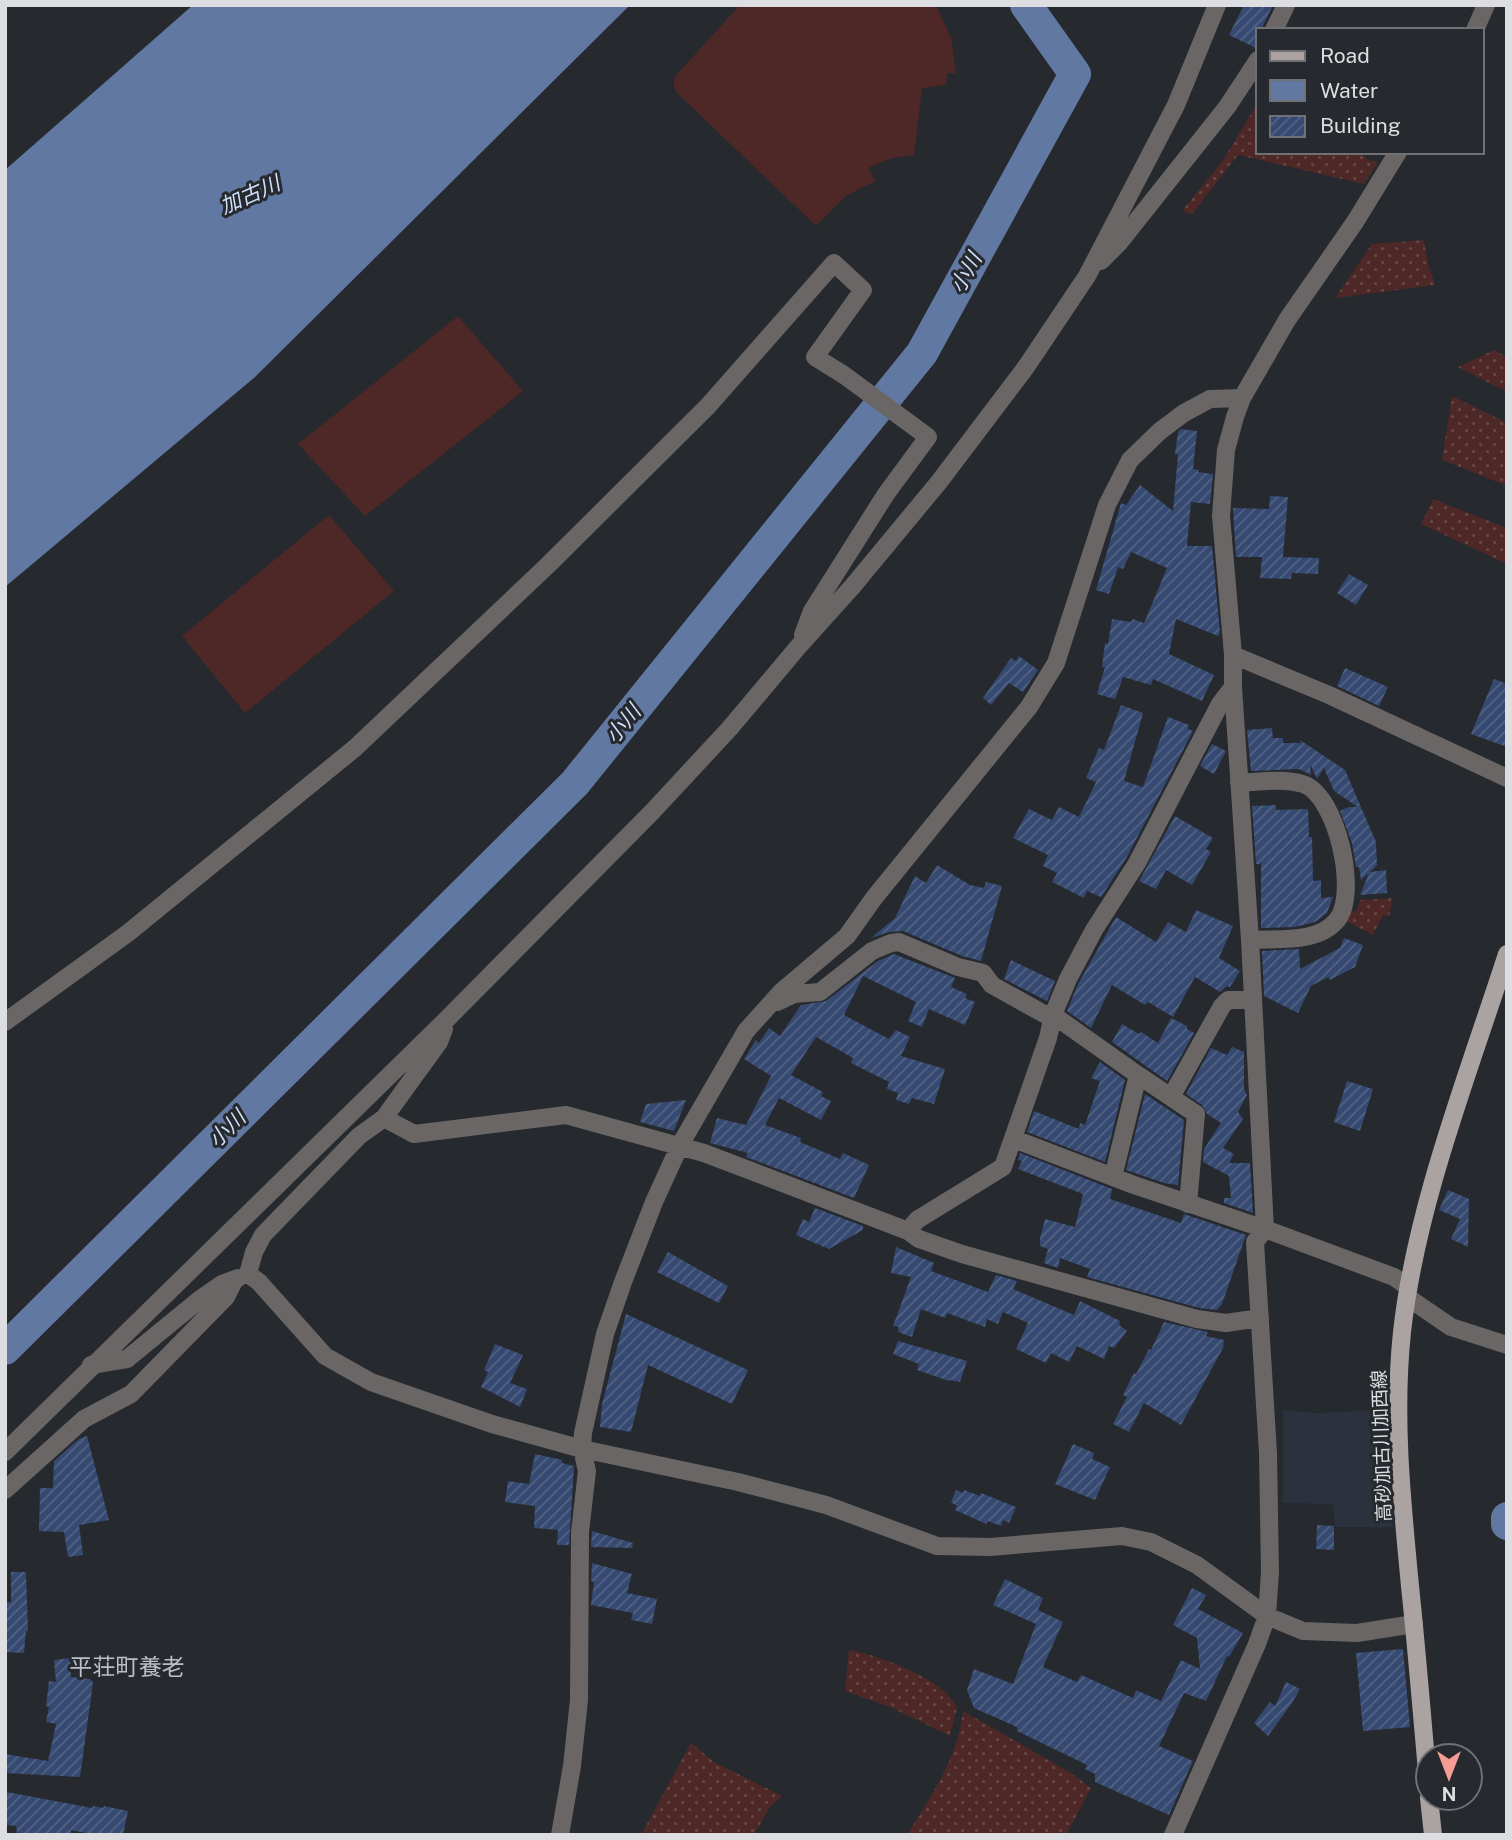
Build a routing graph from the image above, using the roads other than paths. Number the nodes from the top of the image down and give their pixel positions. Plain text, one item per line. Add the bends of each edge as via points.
1 (1217, 5) edge
2 (1286, 5) edge
3 (1486, 5) edge
4 (1275, 28) edge
5 (1476, 28) edge
6 (1256, 63) edge
7 (1397, 154) edge
8 (1087, 276) junction
9 (1242, 398) junction
10 (798, 647) junction
11 (1233, 655) junction
12 (1233, 687) junction
13 (1507, 778) edge
14 (1239, 783) junction
15 (1250, 940) junction
16 (1507, 954) edge
17 (1251, 1000) junction
18 (772, 1004) junction
19 (1053, 1015) junction
20 (448, 1018) junction
21 (5, 1022) edge
22 (1138, 1075) junction
23 (1171, 1097) junction
24 (384, 1118) junction
25 (1014, 1139) junction
26 (680, 1145) junction
27 (1113, 1177) junction
28 (1188, 1204) junction
29 (1265, 1229) junction
30 (908, 1231) junction
31 (241, 1277) junction
32 (1408, 1292) junction
33 (1260, 1318) junction
34 (1507, 1345) edge
35 (91, 1365) junction
36 (582, 1449) junction
37 (5, 1451) edge
38 (5, 1490) edge
39 (1267, 1616) junction
40 (1414, 1624) junction
41 (1424, 1742) edge
42 (1431, 1812) edge
43 (560, 1835) edge
44 (1174, 1835) edge
45 (1433, 1835) edge

1 - 8 street via 1176,105
2 - 4 street
3 - 5 street
6 - 8 street via 1227,107 1119,243
7 - 9 street via 1287,320
8 - 10 street via 939,482
9 - 11 street via 1226,450 1221,516
9 - 18 street via 1210,399 1184,412 1130,460 1107,505 1056,663 1029,707 847,936
10 - 20 street via 730,729
10 - 21 street via 812,611 886,494 928,438 815,357 863,290 834,263 708,406 355,748 128,933
11 - 12 street
11 - 13 street
12 - 14 street
12 - 19 street via 1137,863 1087,942
14 - 15 street
14 - 15 street via 1282,781 1305,784 1316,792 1341,844 1347,886 1341,913 1323,931
15 - 17 street
16 - 32 main road, 高砂加古川加西線 via 1435,1178
17 - 23 street via 1228,1000 1222,1006
17 - 29 street
18 - 19 street via 794,994 820,992 872,951 899,942 983,973 992,985
18 - 26 street via 746,1031
19 - 22 street
19 - 25 street
20 - 24 street via 439,1042
20 - 35 street
22 - 23 street
22 - 27 street
23 - 28 street via 1196,1114
24 - 26 street via 414,1134 566,1115
24 - 31 street via 359,1136 263,1235
25 - 27 street
25 - 30 street via 1003,1167 917,1220
26 - 30 street
26 - 36 street via 605,1334
27 - 28 street
28 - 29 street
29 - 32 street via 1394,1277
29 - 33 street via 1255,1242
30 - 33 street via 919,1240 962,1254 1197,1319 1226,1323
31 - 35 street via 199,1300 127,1359
31 - 36 street via 259,1282 325,1356 371,1382
31 - 38 street via 131,1394 84,1419
32 - 34 street via 1451,1327
32 - 40 main road, 高砂加古川加西線 via 1398,1371 1398,1431
33 - 39 street via 1268,1453
35 - 37 street
36 - 39 street via 826,1505 937,1546 990,1547 1122,1536 1151,1542 1198,1565
36 - 43 street via 587,1471 580,1532 579,1700
39 - 40 street via 1303,1631 1357,1633
39 - 44 street
40 - 41 main road, 高砂加古川加西線
42 - 45 main road

